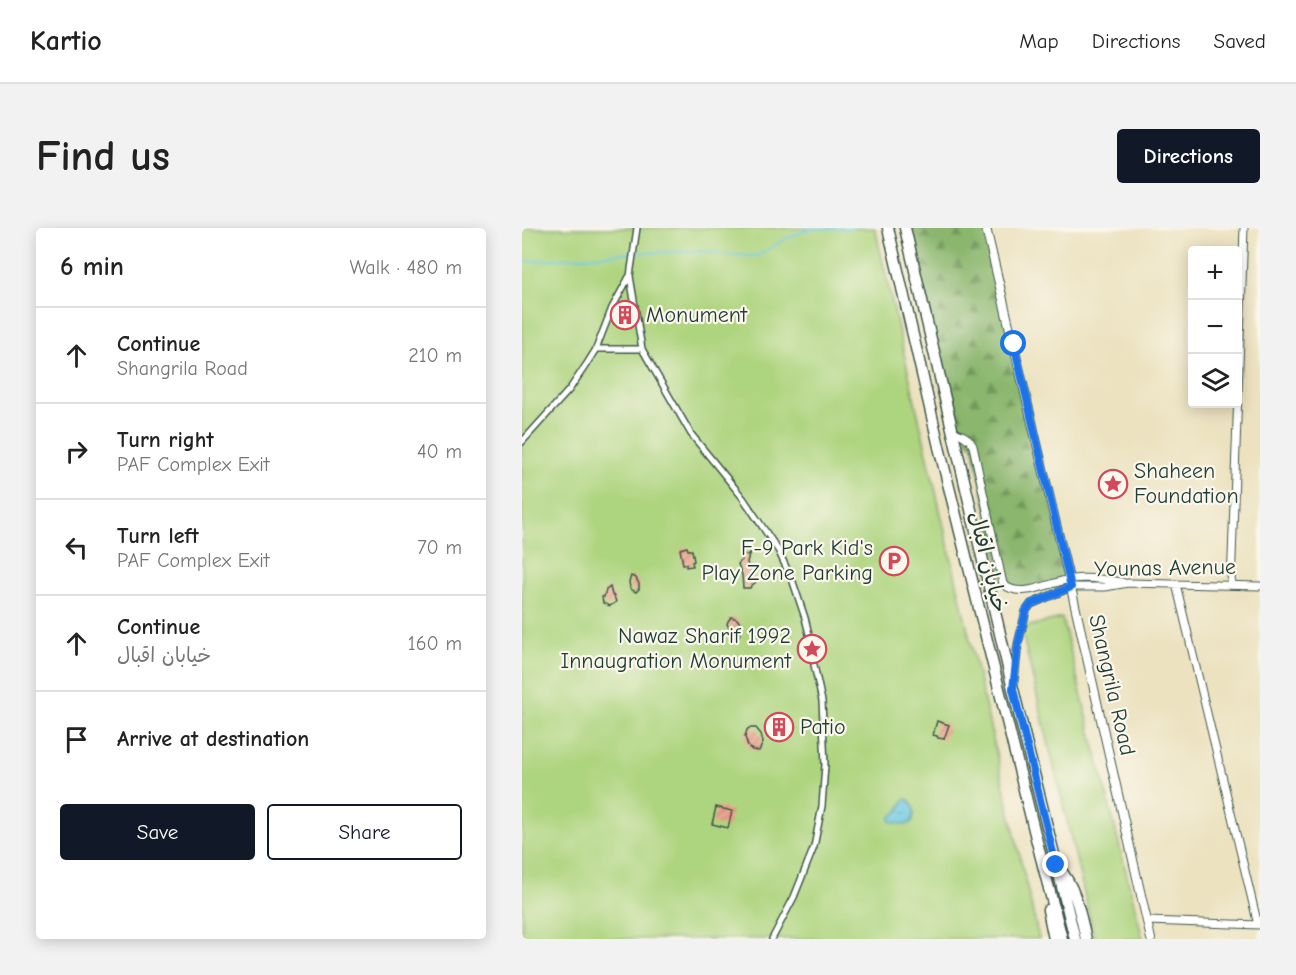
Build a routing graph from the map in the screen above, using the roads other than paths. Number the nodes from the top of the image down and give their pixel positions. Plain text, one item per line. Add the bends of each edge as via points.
1 (888, 228) edge
2 (905, 228) edge
3 (986, 228) edge
4 (1244, 228) edge
5 (637, 231) edge
6 (630, 276) junction
7 (596, 349) junction
8 (642, 349) junction
9 (952, 431) junction
10 (522, 442) edge
11 (1070, 583) junction
12 (1176, 584) junction
13 (1231, 585) junction
14 (1260, 586) edge
15 (809, 634) dead end
16 (814, 665) dead end
17 (1013, 689) junction
18 (1056, 865) junction
19 (1044, 868) junction
20 (1147, 921) junction
21 (1259, 925) edge
22 (772, 939) edge
23 (1054, 939) edge
24 (1062, 939) edge
25 (1075, 939) edge
26 (1086, 939) edge
27 (1152, 939) edge

1 - 19 main road, خیابان اقبال
2 - 9 main road, خیابان اقبال
3 - 11 street, Shangrila Road
4 - 13 street
5 - 6 street
6 - 7 street
6 - 8 street
7 - 8 street
7 - 10 street via 569,390
8 - 15 street via 692,434 778,550
9 - 11 street via 962,434 973,446 1003,584 1016,590
9 - 17 main road, خیابان اقبال
11 - 12 street, Younas Avenue via 1103,579
11 - 17 street via 1031,604 1026,611
11 - 20 street, Shangrila Road
12 - 13 street, Younas Avenue
12 - 21 street
13 - 14 street, Younas Avenue
16 - 22 street via 822,701 822,806 814,847
17 - 18 main road, خیابان اقبال
18 - 25 main road, خیابان اقبال
18 - 26 main road via 1076,898
19 - 23 main road via 1042,881
19 - 24 main road, خیابان اقبال
20 - 21 street
20 - 27 street, Shangrila Road

